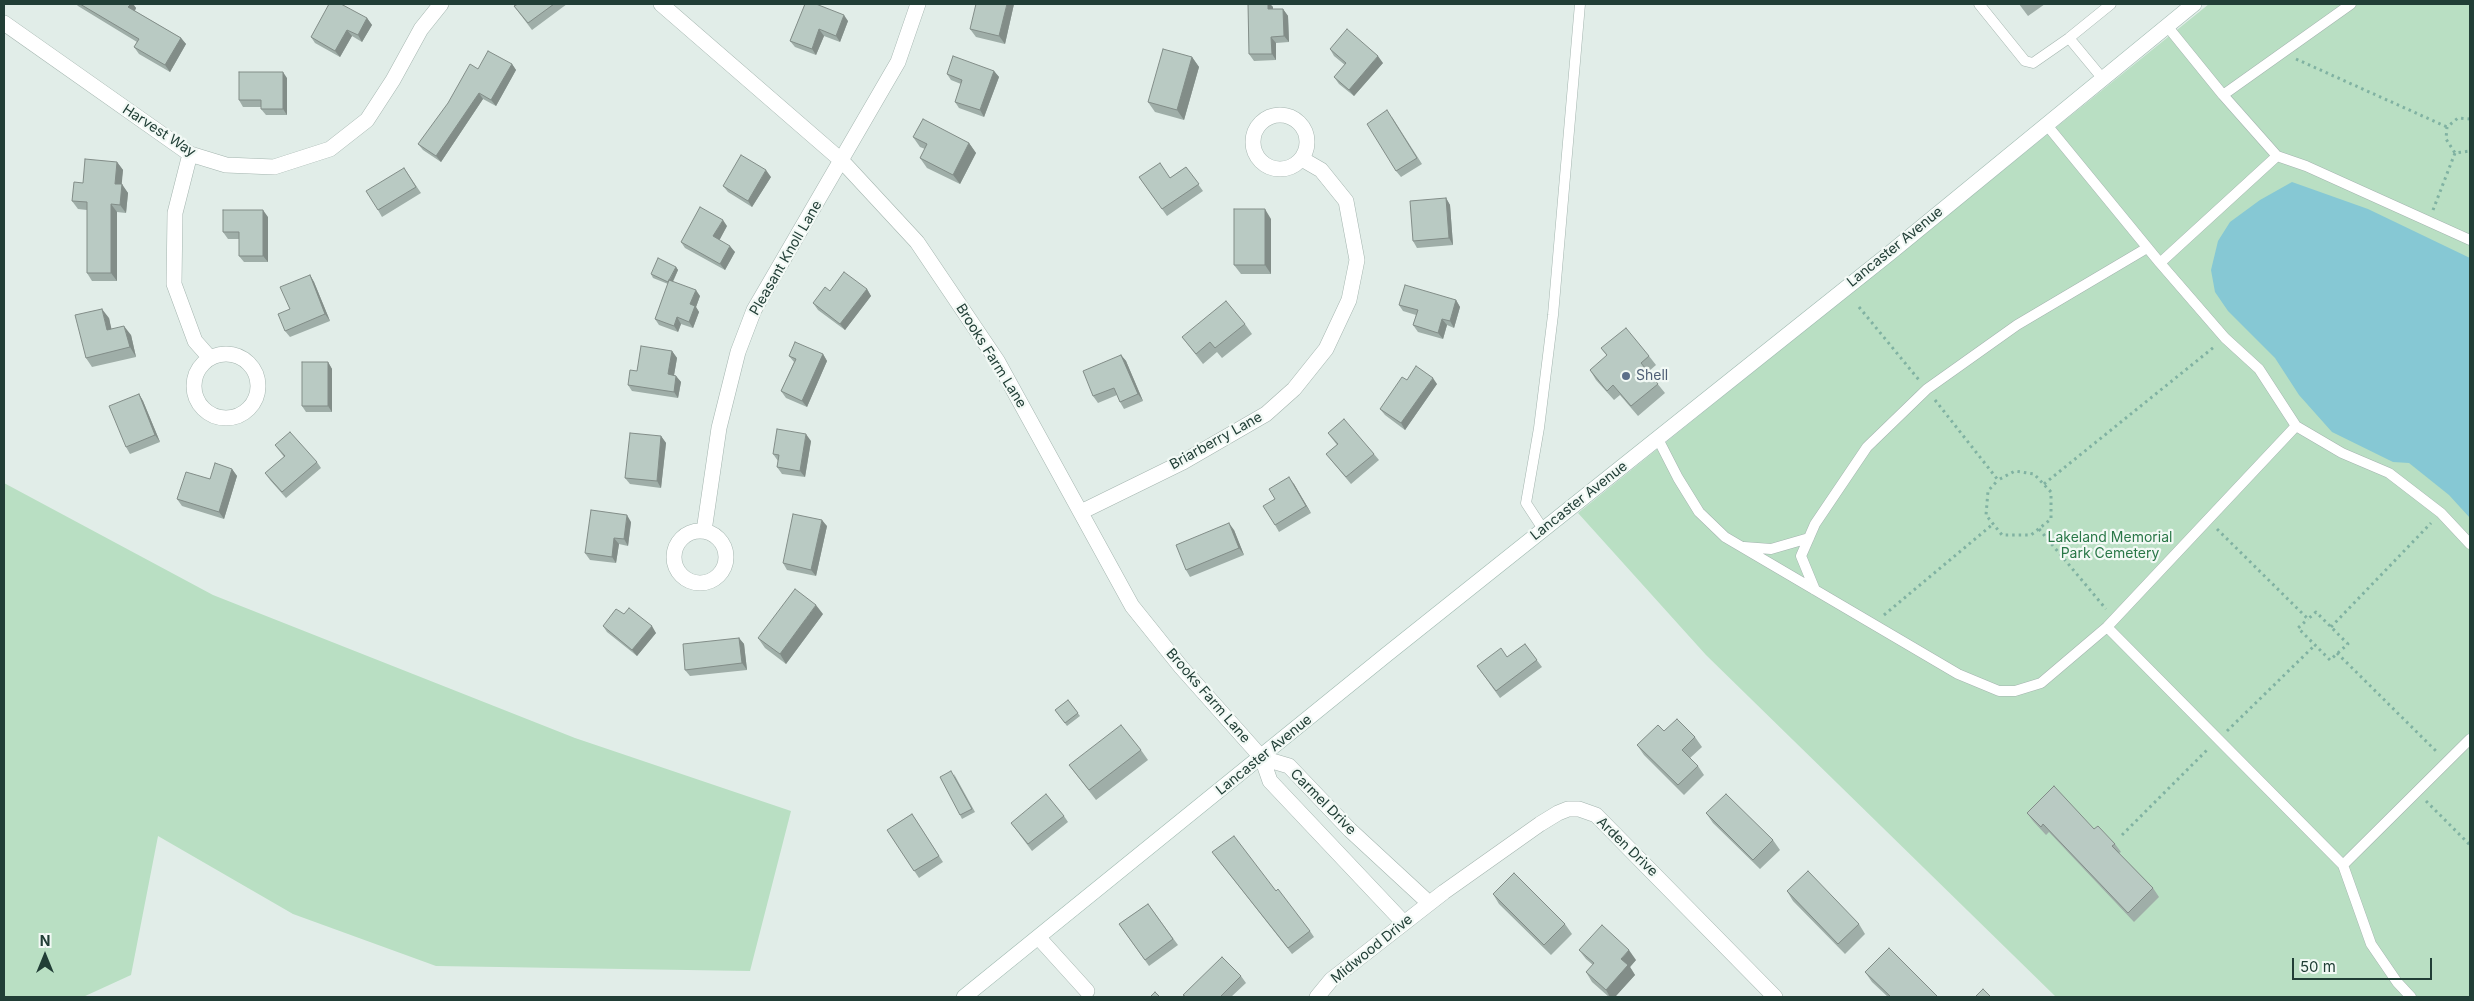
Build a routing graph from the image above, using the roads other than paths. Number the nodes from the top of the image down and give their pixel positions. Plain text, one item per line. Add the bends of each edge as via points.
1 (441, 4) edge
2 (661, 4) edge
3 (918, 4) edge
4 (1580, 4) edge
5 (1979, 4) edge
6 (2110, 4) edge
7 (2194, 4) edge
8 (2351, 4) edge
9 (4, 23) edge
10 (2167, 26) junction
11 (2069, 38) junction
12 (2103, 79) junction
13 (2223, 95) junction
14 (2046, 124) junction
15 (190, 154) junction
16 (2277, 156) junction
17 (1302, 159) dead end
18 (842, 161) junction
19 (2470, 240) edge
20 (2147, 248) junction
21 (2160, 263) junction
22 (210, 358) junction
23 (2296, 426) junction
24 (1658, 439) junction
25 (1081, 512) junction
26 (1543, 529) junction
27 (704, 531) dead end
28 (1809, 538) junction
29 (2470, 544) edge
30 (1741, 546) junction
31 (1815, 590) junction
32 (2107, 627) junction
33 (2470, 739) edge
34 (1262, 758) junction
35 (2343, 865) junction
36 (1430, 903) junction
37 (1404, 923) junction
38 (1038, 938) junction
39 (1087, 991) dead end
40 (964, 997) edge
41 (1317, 997) edge
42 (1775, 997) edge
43 (2411, 997) edge

1 - 15 street, Harvest Way via 421,29 366,120 330,150 274,167 226,165
2 - 18 street, Brooks Farm Lane
3 - 18 street, Pleasant Knoll Lane via 898,62
4 - 26 lane via 1553,315 1526,503
5 - 11 lane via 2025,61 2034,63
6 - 11 lane
7 - 10 street, Lancaster Avenue
8 - 13 lane
9 - 15 street, Harvest Way
10 - 12 street, Lancaster Avenue
10 - 13 lane
11 - 12 lane
12 - 14 street, Lancaster Avenue
13 - 16 lane
14 - 20 lane
14 - 24 street, Lancaster Avenue
15 - 22 street via 175,213 174,284 195,341
16 - 19 lane
16 - 21 lane
17 - 25 street, Briarberry Lane via 1321,170 1346,201 1357,260 1349,300 1326,349 1294,389 1266,414 1183,462
18 - 25 street, Brooks Farm Lane via 922,250 998,362
18 - 27 street, Pleasant Knoll Lane via 754,310 738,352 719,428
20 - 21 lane
20 - 28 lane via 2017,326 1926,389 1867,447
21 - 23 lane via 2225,338 2259,369
22 - 22 street via 196,373 194,394 198,404 215,417 236,417 253,404 257,394 256,373 241,358 220,354
23 - 29 lane via 2342,453 2390,473 2442,513
23 - 32 lane
24 - 26 street, Lancaster Avenue
24 - 30 lane via 1699,512 1725,537
25 - 34 street, Brooks Farm Lane via 1132,606
26 - 34 street, Lancaster Avenue
28 - 30 lane via 1772,550
28 - 31 lane via 1802,556
30 - 31 lane
31 - 32 lane via 1958,674 1999,691 2015,691 2041,683
32 - 35 lane
33 - 35 lane
34 - 36 street, Carmel Drive via 1289,766 1350,830
34 - 37 street, Carmel Drive via 1270,780
34 - 38 street, Lancaster Avenue
35 - 43 lane via 2371,944
36 - 37 street, Midwood Drive
36 - 42 street, Arden Drive via 1552,816 1568,809 1579,809 1596,816
37 - 41 street, Midwood Drive via 1331,980
38 - 39 street
38 - 40 street, Lancaster Avenue

